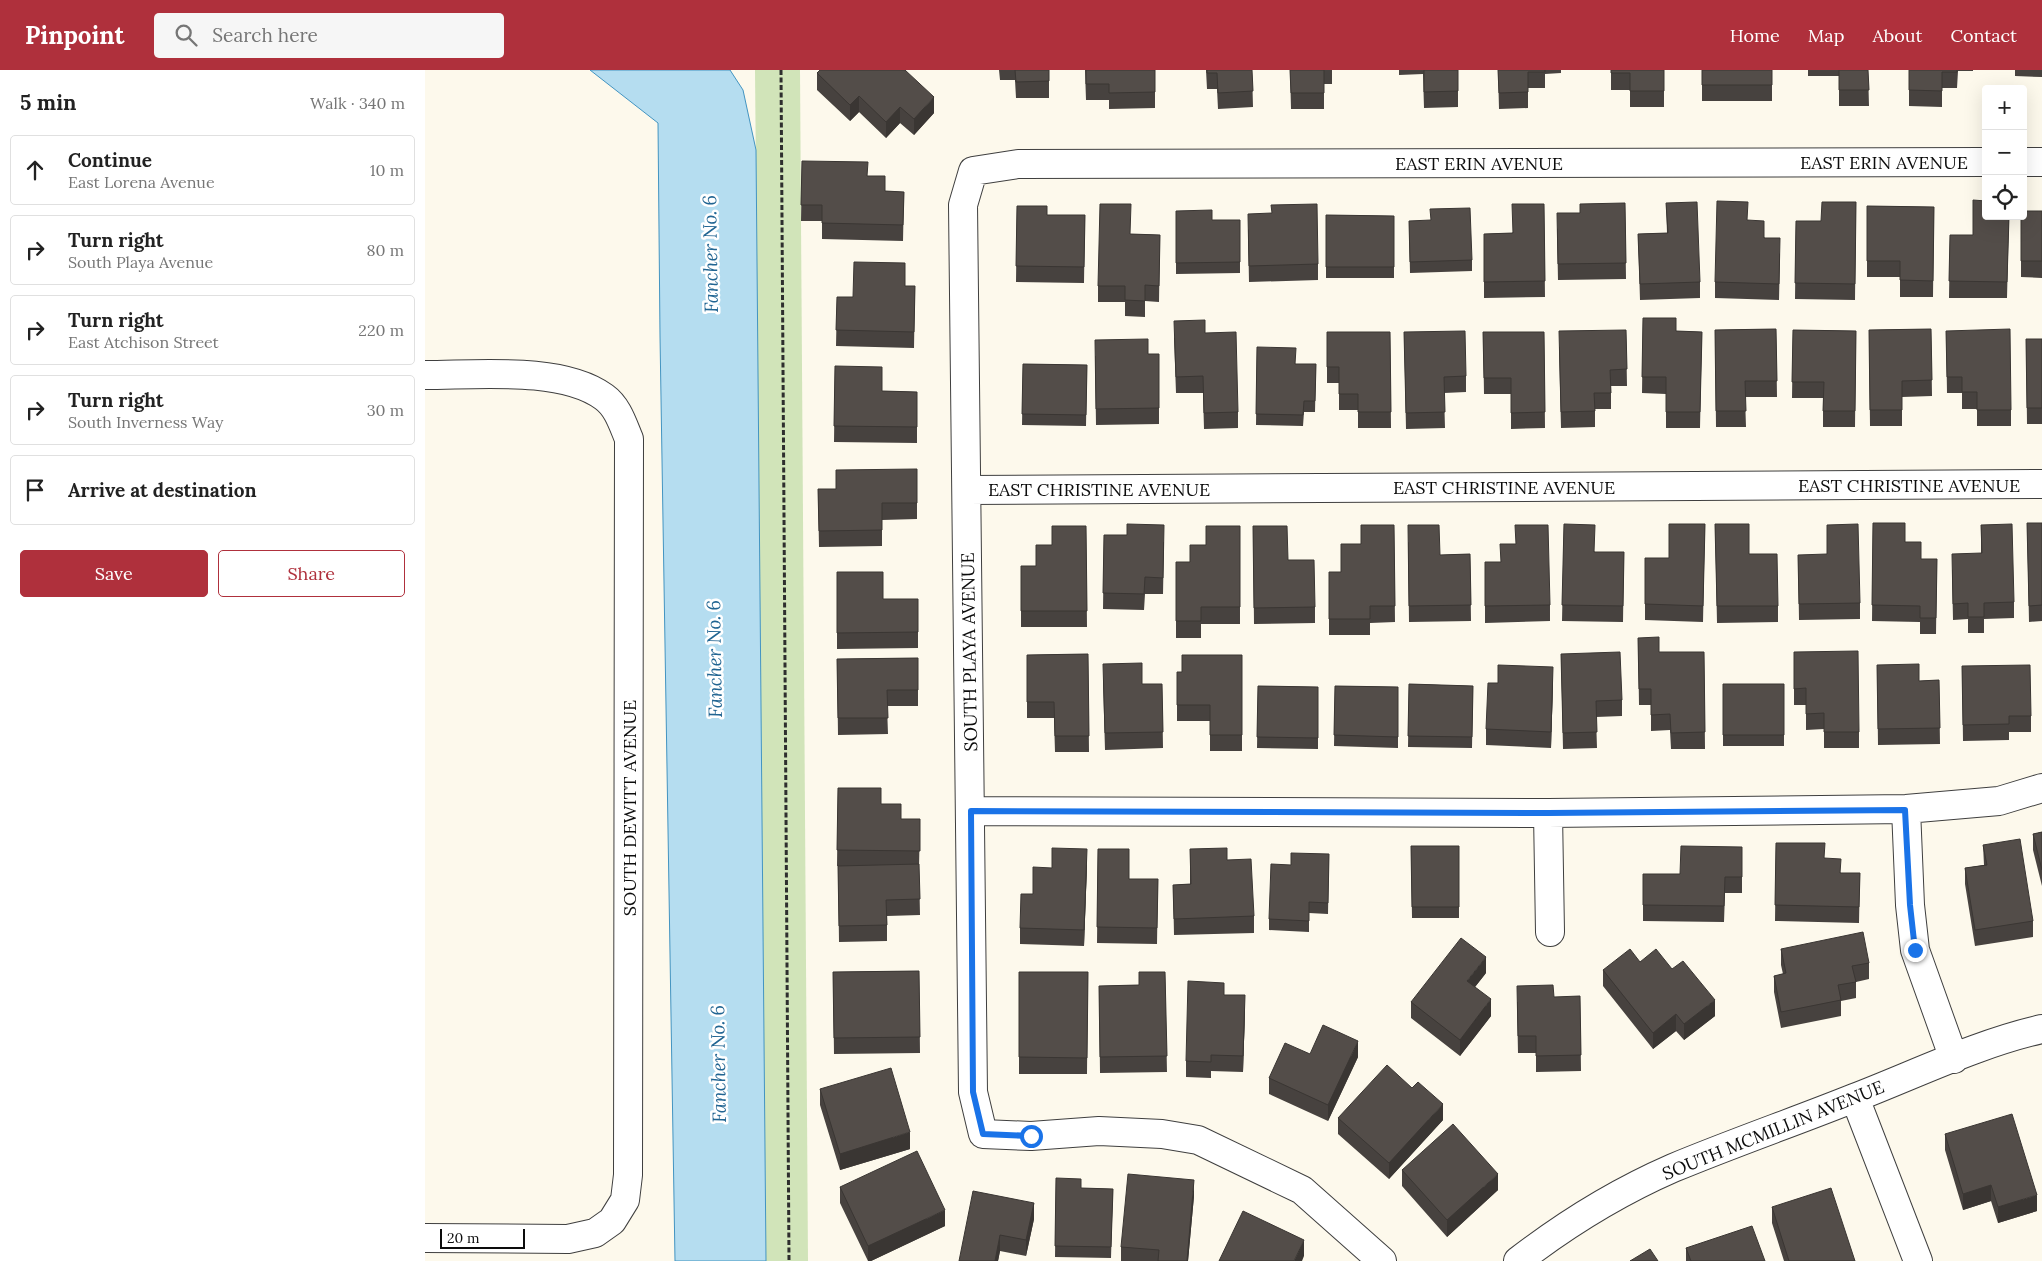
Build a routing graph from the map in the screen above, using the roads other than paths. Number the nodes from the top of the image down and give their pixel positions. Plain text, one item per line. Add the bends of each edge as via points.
1 (1982, 162) edge
2 (2027, 162) edge
3 (2042, 162) edge
4 (973, 171) joint
5 (425, 375) edge
6 (2042, 484) edge
7 (967, 490) junction
8 (2042, 788) edge
9 (1905, 810) junction
10 (971, 811) junction
11 (1548, 813) junction
12 (1550, 932) dead end
13 (2042, 1029) edge
14 (1954, 1059) junction
15 (1855, 1098) junction
16 (425, 1238) edge
17 (1382, 1261) edge
18 (1517, 1261) edge
19 (1918, 1261) edge

1 - 4 street, EAST ERIN AVENUE via 1018,164
2 - 3 street
4 - 7 street, SOUTH PLAYA AVENUE via 963,205
5 - 16 street, SOUTH DEWITT AVENUE via 535,375 577,382 605,398 620,416 629,440 628,1175 625,1200 612,1221 595,1233 568,1239
6 - 7 street, EAST CHRISTINE AVENUE
7 - 10 street, SOUTH PLAYA AVENUE
8 - 9 street via 1999,800
9 - 11 street
9 - 14 street via 1915,950
10 - 11 street
10 - 17 street, SOUTH PLAYA AVENUE via 973,1092 983,1134 1031,1136 1099,1131 1162,1134 1198,1140 1301,1190
11 - 12 street
13 - 14 street, SOUTH MCMILLIN AVENUE
14 - 15 street, SOUTH MCMILLIN AVENUE
15 - 18 street, SOUTH MCMILLIN AVENUE via 1673,1168 1578,1218
15 - 19 street

